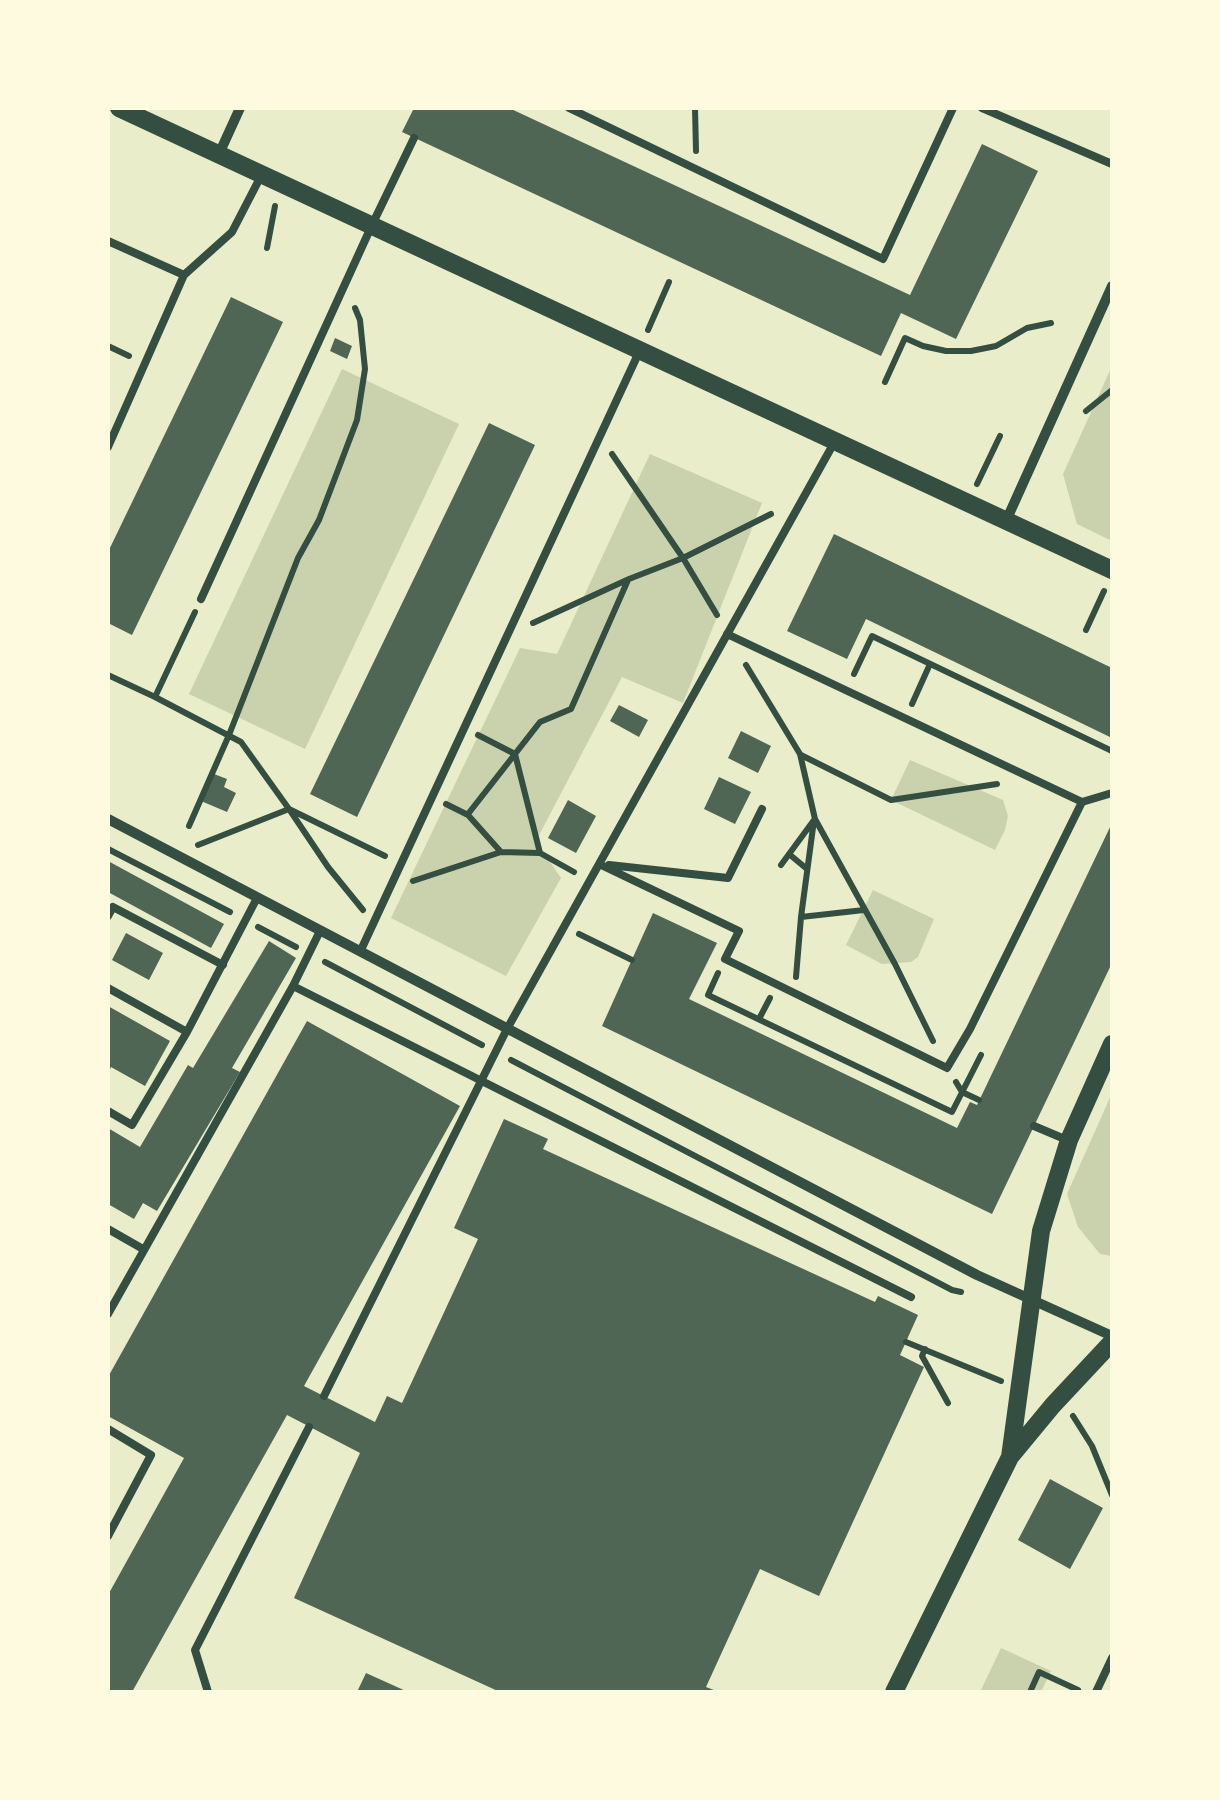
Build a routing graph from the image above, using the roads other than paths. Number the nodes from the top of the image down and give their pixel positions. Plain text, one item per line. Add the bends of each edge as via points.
1 (119, 108) edge
2 (240, 108) edge
3 (569, 108) edge
4 (952, 108) edge
5 (982, 108) edge
6 (414, 138) dead end
7 (218, 154) junction
8 (1112, 164) edge
9 (262, 174) junction
10 (372, 225) junction
11 (108, 241) edge
12 (184, 275) junction
13 (1112, 286) edge
14 (640, 350) junction
15 (835, 441) junction
16 (108, 447) edge
17 (1006, 521) junction
18 (1109, 578) edge
19 (201, 599) road end
20 (728, 634) junction
21 (1112, 793) edge
22 (1082, 802) junction
23 (762, 809) dead end
24 (108, 819) edge
25 (600, 864) junction
26 (258, 898) junction
27 (108, 916) edge
28 (320, 931) junction
29 (360, 952) junction
30 (223, 966) junction
31 (293, 986) junction
32 (108, 988) edge
33 (507, 1029) junction
34 (187, 1032) junction
35 (1112, 1044) edge
36 (482, 1081) junction
37 (108, 1112) edge
38 (1034, 1126) dead end
39 (1068, 1140) junction
40 (108, 1229) edge
41 (143, 1249) junction
42 (911, 1297) dead end
43 (1030, 1300) junction
44 (108, 1314) edge
45 (1112, 1339) edge
46 (324, 1396) dead end
47 (308, 1427) dead end
48 (108, 1429) edge
49 (1010, 1457) junction
50 (108, 1536) edge
51 (1112, 1658) edge
52 (208, 1692) edge
53 (894, 1692) edge
54 (1096, 1692) edge

1 - 7 street
2 - 7 street
3 - 4 lane via 883,259
5 - 8 lane
6 - 10 lane
7 - 9 street
9 - 10 street
9 - 12 lane via 232,232
10 - 14 street
10 - 19 lane
11 - 12 lane
12 - 16 lane
13 - 17 street
14 - 15 street
14 - 29 lane
15 - 17 street
15 - 20 lane
17 - 18 street
20 - 22 lane
20 - 25 lane
21 - 22 lane
22 - 25 lane via 947,1068 724,959 739,931
23 - 25 lane via 728,878
24 - 26 street
25 - 33 lane
26 - 28 street
26 - 30 lane
27 - 30 lane via 113,907
28 - 29 street
28 - 31 lane
29 - 33 street
30 - 34 lane
31 - 36 lane
31 - 41 lane
32 - 34 lane
33 - 36 lane
33 - 43 street
34 - 37 lane via 132,1125
35 - 39 street
36 - 42 lane
36 - 46 lane
38 - 39 lane
39 - 43 street via 1041,1231
40 - 41 lane
41 - 44 lane
43 - 45 street
43 - 49 street
45 - 49 street
47 - 52 lane via 195,1650
48 - 50 lane via 151,1455
49 - 53 street
51 - 54 lane

